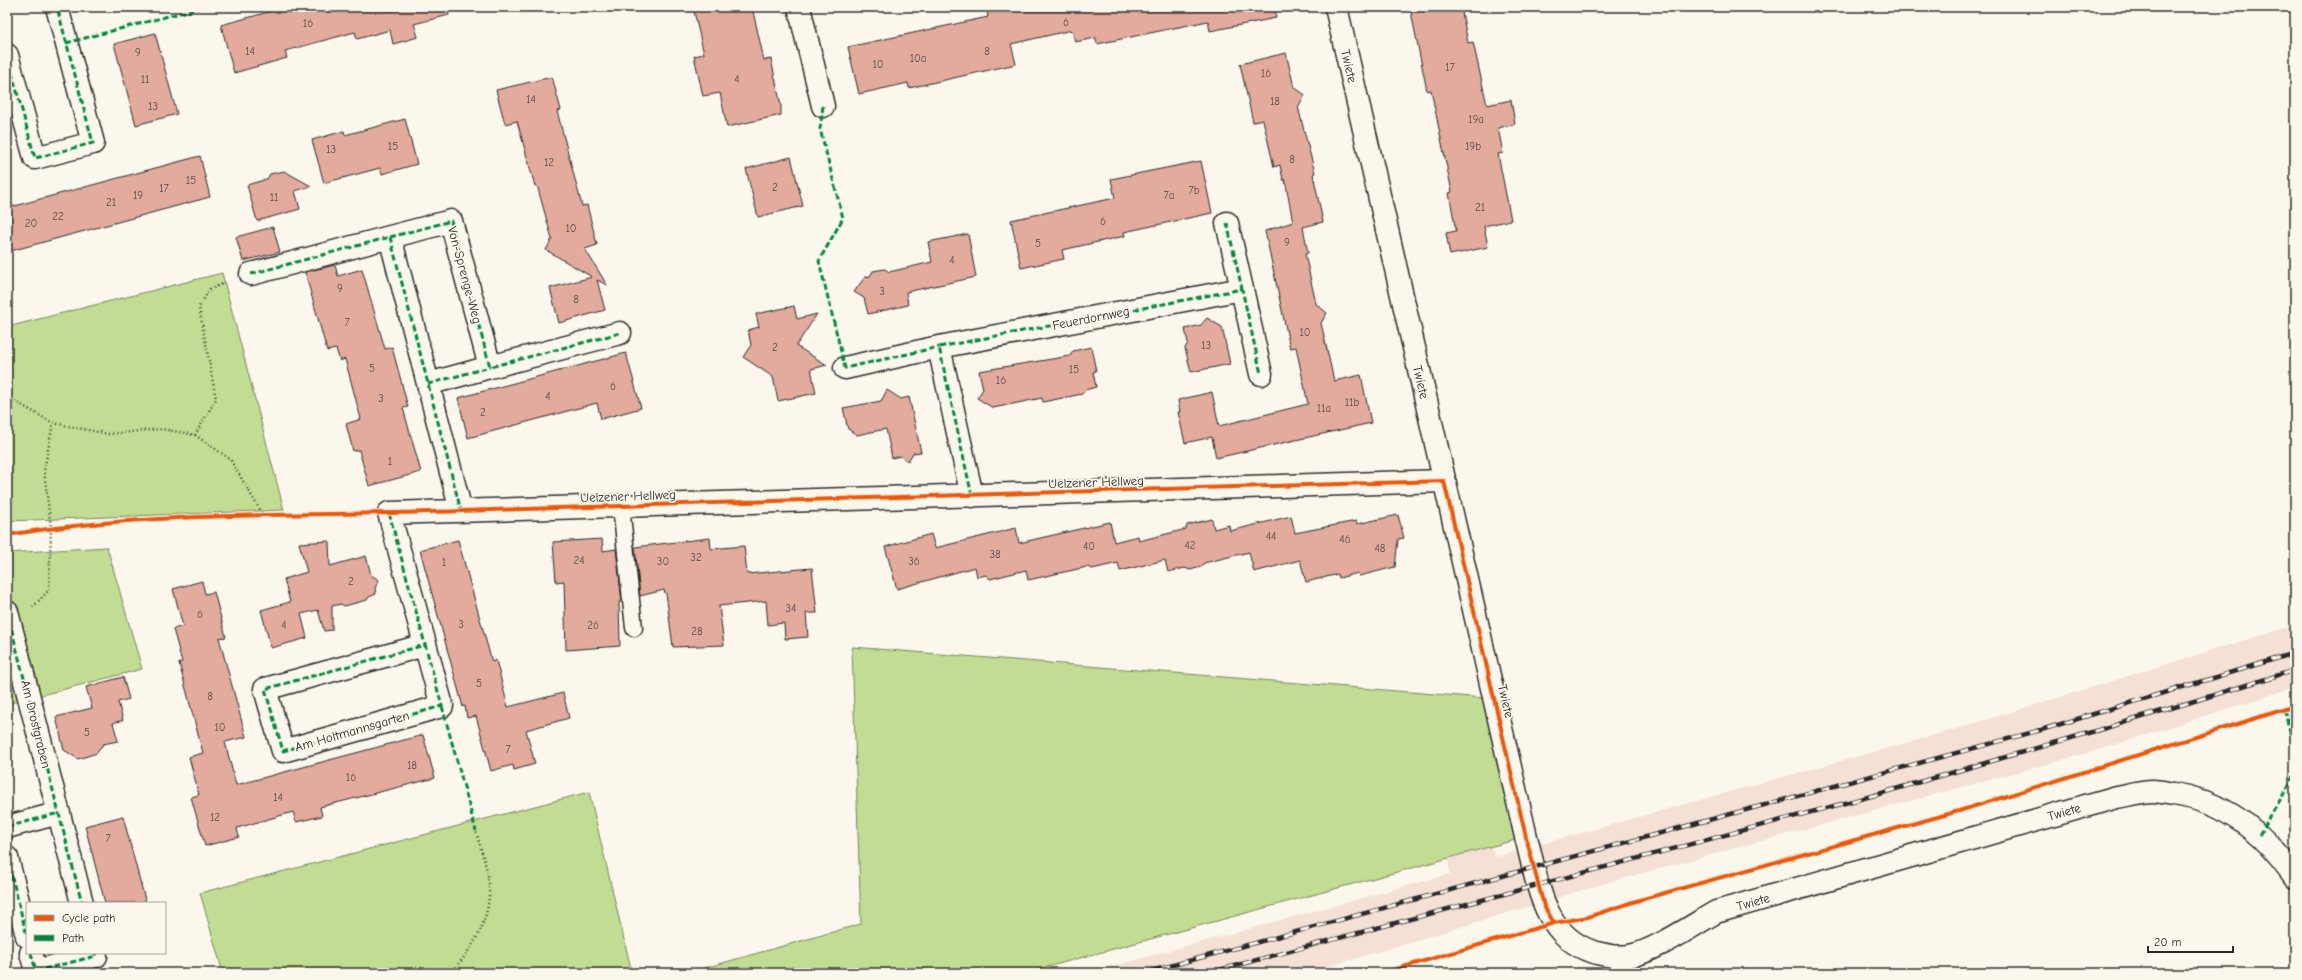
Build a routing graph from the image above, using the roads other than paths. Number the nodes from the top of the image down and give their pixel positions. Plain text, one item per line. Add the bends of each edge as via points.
1 (57, 7) edge
2 (1336, 7) edge
3 (803, 8) edge
4 (7, 55) edge
5 (823, 106) dead end
6 (1227, 224) dead end
7 (390, 237) junction
8 (251, 274) road end
9 (1242, 289) junction
10 (620, 333) dead end
11 (939, 346) junction
12 (490, 367) junction
13 (845, 368) dead end
14 (1261, 374) dead end
15 (428, 384) junction
16 (1444, 481) junction
17 (972, 496) junction
18 (621, 506) junction
19 (461, 511) junction
20 (389, 513) joint
21 (8, 615) edge
22 (634, 628) dead end
23 (425, 645) junction
24 (59, 813) junction
25 (7, 827) edge
26 (7, 858) edge
27 (2295, 877) edge
28 (82, 902) edge
29 (26, 932) edge
30 (95, 954) edge
31 (35, 966) edge

1 - 4 street via 93,143 35,158
2 - 16 street, Twiete
3 - 5 street
6 - 9 street
7 - 8 street, Von-Sprenge-Weg
7 - 12 street, Von-Sprenge-Weg via 451,221
7 - 15 street
9 - 11 street, Feuerdornweg
9 - 14 street
10 - 12 street
11 - 13 street, Feuerdornweg
11 - 17 street
12 - 15 street
15 - 19 street
16 - 17 street, Uelzener Hellweg
16 - 27 street, Twiete via 1544,906 1568,940 1586,950 1606,956 1630,956 1660,944 1716,912 2117,797 2153,791 2187,796 2220,806 2259,835 2278,853
17 - 18 street, Uelzener Hellweg
18 - 19 street, Uelzener Hellweg
18 - 22 lane
19 - 20 street, Uelzener Hellweg
20 - 23 street, Am Holtmannsgarten
21 - 24 street, Am Drostgraben
23 - 23 street, Am Holtmannsgarten via 266,689 283,751 442,706
24 - 25 street
24 - 28 street, Am Drostgraben
26 - 29 street
30 - 31 street via 96,956

